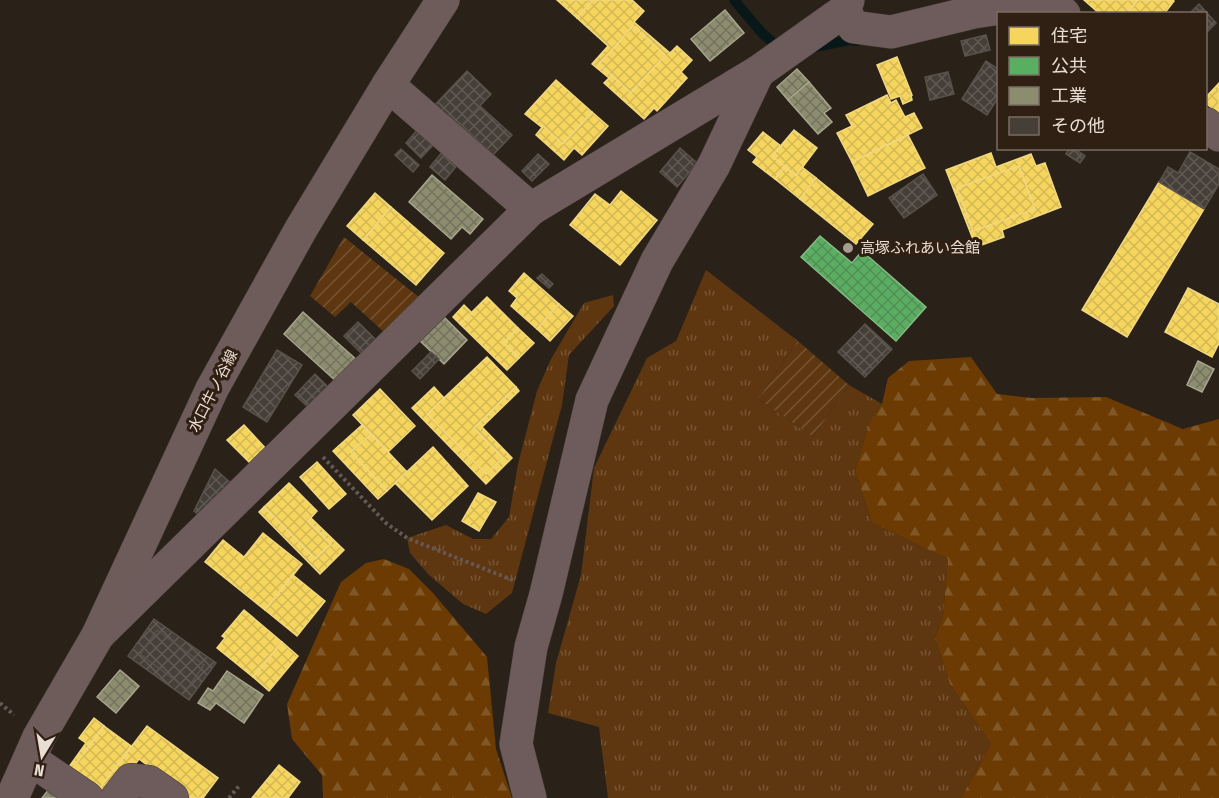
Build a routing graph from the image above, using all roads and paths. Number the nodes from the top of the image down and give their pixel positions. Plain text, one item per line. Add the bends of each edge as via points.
1 (443, 0) edge
2 (846, 5) edge
3 (1059, 12) edge
4 (758, 72) junction
5 (388, 85) junction
6 (1207, 125) edge
7 (1219, 135) edge
8 (531, 209) junction
9 (302, 434) junction
10 (546, 594) junction
11 (99, 635) junction
12 (30, 759) junction
13 (239, 786) dead end
14 (12, 798) edge
15 (87, 798) edge
16 (117, 798) edge
17 (172, 798) edge
18 (229, 798) edge
19 (530, 798) edge

1 - 5 main road, 水口牛ノ谷線
2 - 3 street via 854,27 891,32 1007,7 1045,7
2 - 4 street
4 - 8 street
4 - 10 street via 714,165 657,261 592,400
5 - 8 street
5 - 11 main road, 水口牛ノ谷線 via 301,229 212,389
6 - 7 street
8 - 9 street
9 - 10 path via 386,523 407,538
9 - 11 street
10 - 19 street via 531,647 516,744
11 - 12 main road, 水口牛ノ谷線
12 - 14 main road, 水口牛ノ谷線
12 - 15 street
13 - 18 path
16 - 17 street via 131,780 149,782

